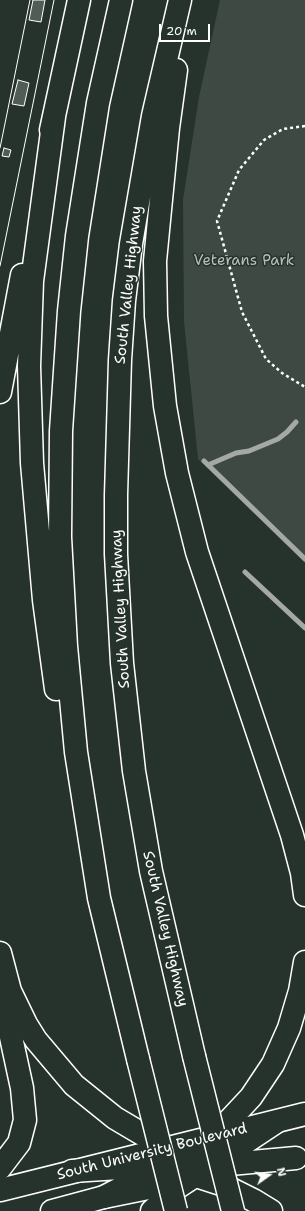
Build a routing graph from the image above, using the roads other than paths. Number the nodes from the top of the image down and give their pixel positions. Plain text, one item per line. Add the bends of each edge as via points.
1 (79, 0) edge
2 (121, 0) edge
3 (180, 0) edge
4 (188, 0) edge
5 (54, 117) junction
6 (0, 392) edge
7 (255, 723) junction
8 (305, 849) edge
9 (305, 895) edge
10 (99, 898) junction
11 (0, 953) edge
12 (305, 962) edge
13 (0, 984) edge
14 (305, 1114) edge
15 (276, 1122) junction
16 (210, 1138) junction
17 (300, 1157) edge
18 (171, 1158) junction
19 (0, 1168) edge
20 (200, 1174) junction
21 (0, 1190) edge
22 (104, 1197) junction
23 (52, 1211) edge
24 (152, 1211) edge
25 (176, 1211) edge
26 (233, 1211) edge
27 (271, 1211) edge

1 - 5 main road
2 - 10 main road via 98,103 77,236 68,318 61,431 60,537 66,646 76,752
3 - 26 main road, South Valley Highway, bridge via 153,116 124,301 116,502 122,655 134,771 151,871
4 - 7 main road via 171,106 158,224 155,293 161,378 171,444 193,537
5 - 6 main road
5 - 10 main road via 32,281 29,366 32,463 44,600 58,701 70,770
7 - 8 main road
7 - 9 main road via 292,835
10 - 25 main road, bridge
11 - 18 main road via 17,1006 49,1058 87,1097
12 - 16 main road via 293,1016 273,1064 251,1097
13 - 19 main road via 22,1088 25,1120 19,1143
14 - 15 main road, South University Boulevard
15 - 16 main road, South University Boulevard
15 - 20 main road
16 - 18 main road, South University Boulevard
17 - 20 main road via 248,1163
18 - 20 main road
18 - 21 main road, South University Boulevard via 72,1171
18 - 22 main road
20 - 22 main road
20 - 24 main road
20 - 27 main road via 247,1196
22 - 23 main road

